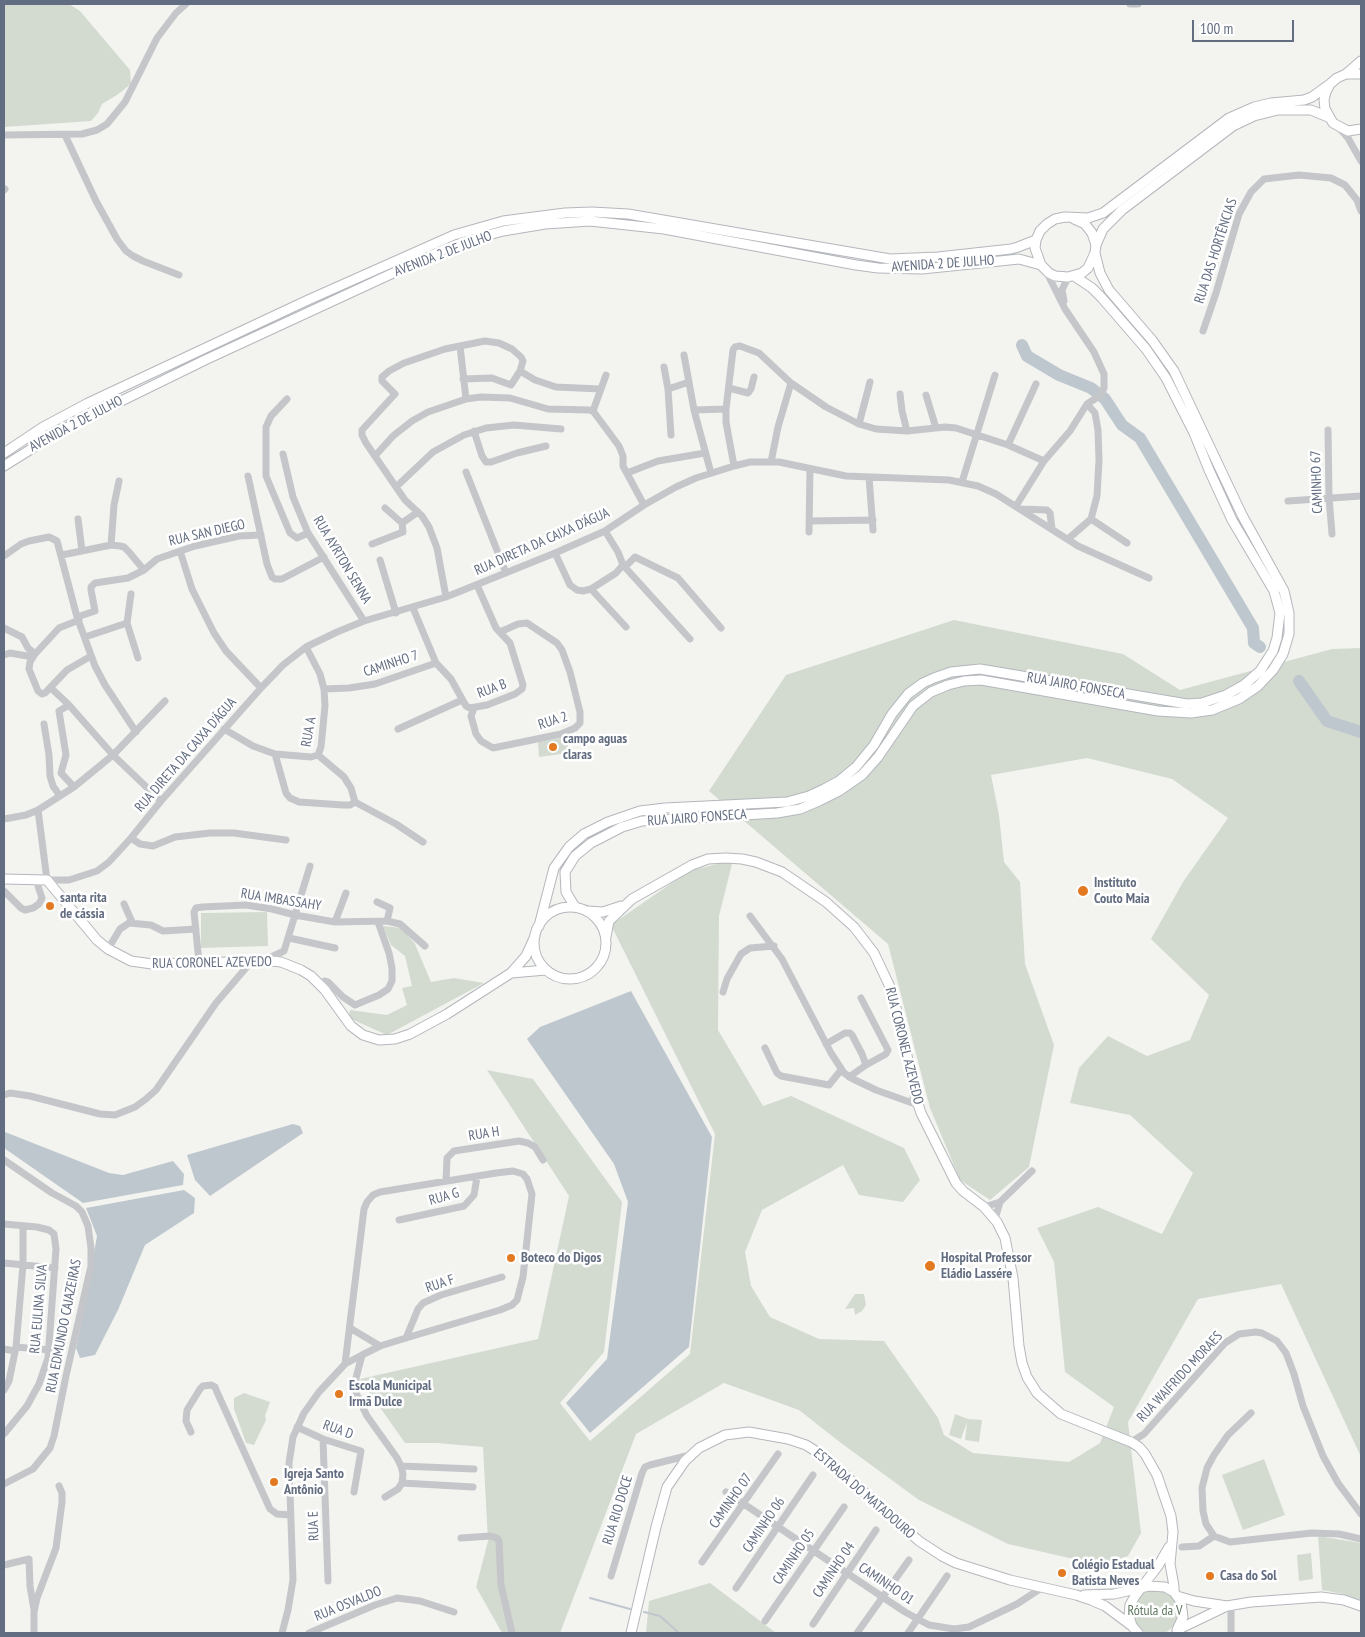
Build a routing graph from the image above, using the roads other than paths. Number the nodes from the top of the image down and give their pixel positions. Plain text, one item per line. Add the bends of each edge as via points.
1 (186, 4) edge
2 (1130, 4) edge
3 (1138, 4) edge
4 (1361, 61) edge
5 (1346, 74) junction
6 (1361, 74) edge
7 (1330, 84) junction
8 (1328, 117) junction
9 (1339, 128) junction
10 (1361, 129) edge
11 (4, 135) edge
12 (65, 135) junction
13 (1361, 161) edge
14 (1361, 211) edge
15 (1074, 219) junction
16 (1036, 240) junction
17 (1096, 249) junction
18 (1042, 267) junction
19 (179, 275) dead end
20 (1071, 277) junction
21 (1066, 309) junction
22 (1203, 331) dead end
23 (460, 346) junction
24 (684, 355) dead end
25 (664, 367) dead end
26 (520, 371) junction
27 (606, 374) dead end
28 (995, 374) dead end
29 (754, 377) dead end
30 (464, 379) junction
31 (689, 382) junction
32 (870, 382) dead end
33 (791, 383) junction
34 (1036, 384) dead end
35 (728, 388) junction
36 (668, 389) junction
37 (600, 390) junction
38 (900, 394) dead end
39 (926, 395) dead end
40 (287, 399) dead end
41 (466, 399) junction
42 (1087, 404) junction
43 (726, 409) junction
44 (694, 410) junction
45 (593, 411) junction
46 (859, 424) junction
47 (936, 428) junction
48 (561, 429) dead end
49 (1328, 430) dead end
50 (474, 431) junction
51 (907, 432) junction
52 (978, 434) junction
53 (672, 435) dead end
54 (1008, 445) junction
55 (546, 446) dead end
56 (4, 452) edge
57 (705, 453) junction
58 (283, 454) dead end
59 (375, 456) junction
60 (1044, 461) junction
61 (771, 462) junction
62 (4, 466) edge
63 (734, 466) junction
64 (810, 469) junction
65 (466, 472) dead end
66 (627, 473) junction
67 (711, 473) junction
68 (248, 476) dead end
69 (869, 477) junction
70 (119, 481) dead end
71 (962, 482) junction
72 (396, 487) junction
73 (1361, 496) edge
74 (1329, 497) junction
75 (1288, 501) dead end
76 (644, 505) junction
77 (385, 508) dead end
78 (1018, 508) junction
79 (418, 512) junction
80 (78, 519) dead end
81 (1091, 519) junction
82 (873, 520) junction
83 (810, 521) junction
84 (402, 523) junction
85 (1052, 529) junction
86 (873, 530) dead end
87 (605, 531) junction
88 (809, 532) dead end
89 (308, 533) junction
90 (1332, 534) dead end
91 (261, 535) junction
92 (1068, 538) junction
93 (1127, 543) dead end
94 (372, 544) dead end
95 (111, 545) junction
96 (82, 551) junction
97 (180, 551) junction
98 (555, 553) junction
99 (62, 555) junction
100 (4, 556) edge
101 (324, 557) junction
102 (380, 560) dead end
103 (624, 566) junction
104 (144, 570) junction
105 (506, 573) junction
106 (1149, 578) dead end
107 (477, 585) junction
108 (591, 588) junction
109 (131, 594) dead end
110 (446, 597) junction
111 (413, 608) junction
112 (396, 613) junction
113 (78, 618) junction
114 (364, 621) junction
115 (127, 623) junction
116 (626, 627) dead end
117 (4, 628) edge
118 (721, 628) dead end
119 (500, 632) junction
120 (85, 637) junction
121 (690, 639) dead end
122 (306, 647) junction
123 (4, 655) edge
124 (34, 655) junction
125 (91, 656) junction
126 (138, 658) dead end
127 (436, 663) junction
128 (51, 688) junction
129 (261, 688) junction
130 (324, 689) junction
131 (462, 700) junction
132 (165, 701) dead end
133 (69, 705) junction
134 (474, 708) junction
135 (44, 724) dead end
136 (224, 729) junction
137 (398, 729) dead end
138 (136, 732) junction
139 (275, 754) junction
140 (318, 755) junction
141 (113, 756) junction
142 (74, 787) junction
143 (60, 796) junction
144 (160, 801) junction
145 (355, 802) junction
146 (38, 810) junction
147 (4, 819) edge
148 (131, 838) junction
149 (286, 840) dead end
150 (423, 842) dead end
151 (310, 866) dead end
152 (4, 879) edge
153 (36, 880) junction
154 (47, 880) junction
155 (4, 891) edge
156 (346, 892) dead end
157 (377, 902) dead end
158 (124, 904) dead end
159 (624, 905) junction
160 (575, 907) junction
161 (587, 911) junction
162 (295, 916) junction
163 (750, 916) dead end
164 (387, 921) junction
165 (132, 922) junction
166 (335, 922) junction
167 (378, 922) junction
168 (539, 926) junction
169 (196, 929) junction
170 (535, 936) junction
171 (606, 937) junction
172 (289, 938) junction
173 (426, 946) dead end
174 (774, 946) junction
175 (335, 948) dead end
176 (108, 949) junction
177 (199, 962) junction
178 (256, 962) junction
179 (546, 970) junction
180 (511, 973) junction
181 (319, 984) junction
182 (724, 992) dead end
183 (861, 998) dead end
184 (826, 1044) junction
185 (765, 1048) dead end
186 (866, 1065) junction
187 (842, 1070) junction
188 (849, 1077) junction
189 (4, 1095) edge
190 (918, 1105) junction
191 (4, 1160) edge
192 (543, 1160) dead end
193 (1032, 1171) dead end
194 (477, 1177) junction
195 (446, 1181) junction
196 (1000, 1202) junction
197 (984, 1207) junction
198 (995, 1219) junction
199 (398, 1220) dead end
200 (4, 1224) edge
201 (23, 1226) junction
202 (4, 1263) edge
203 (23, 1265) junction
204 (55, 1268) junction
205 (502, 1277) dead end
206 (350, 1328) junction
207 (406, 1338) junction
208 (380, 1346) junction
209 (4, 1349) edge
210 (16, 1349) junction
211 (50, 1350) junction
212 (362, 1355) junction
213 (346, 1364) junction
214 (4, 1390) edge
215 (1252, 1413) dead end
216 (298, 1427) junction
217 (191, 1432) dead end
218 (4, 1434) edge
219 (323, 1439) junction
220 (1135, 1444) junction
221 (778, 1454) dead end
222 (690, 1456) junction
223 (402, 1466) junction
224 (474, 1469) dead end
225 (813, 1475) dead end
226 (402, 1483) junction
227 (4, 1484) edge
228 (59, 1486) dead end
229 (473, 1487) dead end
230 (354, 1492) dead end
231 (726, 1492) dead end
232 (385, 1497) dead end
233 (744, 1504) junction
234 (844, 1506) dead end
235 (1361, 1514) edge
236 (290, 1515) junction
237 (778, 1526) junction
238 (876, 1530) dead end
239 (1214, 1536) junction
240 (461, 1538) dead end
241 (1361, 1539) edge
242 (1171, 1544) junction
243 (1182, 1547) dead end
244 (813, 1550) junction
245 (909, 1560) dead end
246 (702, 1562) dead end
247 (4, 1565) edge
248 (848, 1573) junction
249 (611, 1576) dead end
250 (947, 1576) dead end
251 (328, 1581) dead end
252 (1043, 1587) junction
253 (736, 1588) dead end
254 (1142, 1588) junction
255 (1175, 1594) junction
256 (1076, 1595) junction
257 (883, 1596) junction
258 (1229, 1605) junction
259 (1361, 1606) edge
260 (34, 1612) junction
261 (454, 1612) dead end
262 (918, 1619) junction
263 (765, 1622) dead end
264 (813, 1624) dead end
265 (1135, 1631) edge
266 (1175, 1632) edge
267 (34, 1633) edge
268 (282, 1633) edge
269 (309, 1633) edge
270 (512, 1633) edge
271 (631, 1633) edge
272 (857, 1633) edge
273 (908, 1633) edge
274 (1231, 1633) edge

1 - 12 street via 157,38 125,102 112,119 90,132
2 - 3 street
4 - 5 main road
5 - 6 main road
5 - 7 main road
7 - 8 main road via 1324,100
7 - 15 main road via 1304,100 1271,103 1237,114 1103,214
8 - 9 main road
8 - 17 main road via 1311,110 1278,110 1233,126 1122,210 1103,229
9 - 10 main road via 1348,131
9 - 13 street
11 - 12 street
12 - 19 street via 96,201 126,251
14 - 22 street, RUA DAS HORTÊNCIAS via 1345,185 1331,178 1299,175 1264,179 1251,192 1239,214
15 - 16 main road via 1055,219 1040,231
15 - 17 main road via 1089,228
16 - 18 main road via 1035,248
16 - 56 main road, AVENIDA 2 DE JULHO via 1011,249 890,259 628,214 565,213 503,220 447,237 308,300 88,403
17 - 20 main road via 1088,268
17 - 160 main road, RUA JAIRO FONSECA via 1100,273 1109,290 1174,371 1242,515 1284,591 1289,606 1290,628 1279,662 1263,681 1239,699 1212,710 1191,713 1158,711 981,680 948,685 931,692 913,706 862,775 819,801 777,813 642,821 591,843 575,856 565,872 566,892
18 - 20 main road via 1055,276
18 - 21 street
18 - 62 main road, AVENIDA 2 DE JULHO via 1019,259 922,268 878,268 664,229 590,221 503,231 444,250 214,356 60,431
20 - 21 street via 1062,290
20 - 168 main road, RUA JAIRO FONSECA via 1101,296 1166,378 1232,520 1274,591 1280,613 1277,638 1260,671 1226,695 1187,704 980,670 951,672 934,678 908,694 856,767 824,789 788,802 640,811 584,834 572,843 554,868
21 - 42 street via 1104,374 1101,395
23 - 26 street via 485,341 498,343 521,357 523,365
23 - 30 street
23 - 59 street via 424,355 382,377 395,394 362,430
24 - 31 street
25 - 36 street
26 - 30 street via 511,385 492,378
26 - 37 street via 556,387
27 - 37 street
28 - 52 street
29 - 35 street via 748,393
30 - 41 street
31 - 36 street
31 - 44 street
32 - 46 street
33 - 35 street via 759,353 740,346 733,350
33 - 46 street via 826,408
33 - 61 street
34 - 54 street
35 - 43 street
36 - 53 street
37 - 45 street
38 - 51 street
39 - 47 street
40 - 89 street via 271,416 266,427 266,476 290,533 297,538
41 - 45 street via 510,398 548,409 582,408
41 - 59 street via 444,405 412,421
42 - 60 street
42 - 81 street via 1095,413 1098,430 1097,496
43 - 44 street
43 - 63 street
44 - 57 street
45 - 66 street via 620,446 622,464
46 - 51 street
47 - 51 street
47 - 52 street via 950,427
48 - 50 street via 514,425
49 - 74 street, CAMINHO 67
50 - 55 street via 486,462
50 - 72 street via 433,452
52 - 54 street
52 - 71 street
54 - 60 street
57 - 66 street via 658,460
57 - 67 street
58 - 89 street, RUA AYRTON SENNA
59 - 72 street
60 - 78 street
61 - 63 street, RUA DIRETA DA CAIXA D'ÁGUA
61 - 64 street, RUA DIRETA DA CAIXA D'ÁGUA
63 - 67 street, RUA DIRETA DA CAIXA D'ÁGUA
64 - 69 street, RUA DIRETA DA CAIXA D'ÁGUA
64 - 83 street
65 - 105 street
66 - 76 street
67 - 76 street, RUA DIRETA DA CAIXA D'ÁGUA
68 - 91 street
69 - 71 street, RUA DIRETA DA CAIXA D'ÁGUA
69 - 82 street
70 - 95 street
71 - 78 street, RUA DIRETA DA CAIXA D'ÁGUA via 986,489
72 - 79 street
73 - 74 street
74 - 75 street
74 - 90 street, CAMINHO 67
76 - 87 street, RUA DIRETA DA CAIXA D'ÁGUA
77 - 84 street
78 - 85 street, RUA DIRETA DA CAIXA D'ÁGUA
78 - 85 street via 1047,510
79 - 84 street
79 - 110 street via 434,538
80 - 96 street
81 - 92 street
81 - 93 street
82 - 83 street
82 - 86 street
83 - 88 street
84 - 94 street via 403,532
85 - 92 street, RUA DIRETA DA CAIXA D'ÁGUA
87 - 98 street, RUA DIRETA DA CAIXA D'ÁGUA
87 - 103 street
89 - 101 street, RUA AYRTON SENNA
91 - 97 street, RUA SAN DIEGO via 239,536
91 - 101 street via 271,575 275,579 282,579
92 - 106 street, RUA DIRETA DA CAIXA D'ÁGUA via 1078,546
95 - 96 street
95 - 104 street via 124,546
96 - 99 street
97 - 104 street, RUA SAN DIEGO via 157,559
97 - 129 street via 192,589 214,633 226,651
98 - 105 street, RUA DIRETA DA CAIXA D'ÁGUA
98 - 108 street via 570,585 577,590
99 - 100 street via 57,541 49,537 21,544
99 - 113 street
101 - 114 street, RUA AYRTON SENNA
102 - 112 street
103 - 108 street
103 - 118 street via 635,557 678,578
103 - 121 street
104 - 113 street, RUA SAN DIEGO via 128,578 94,583 91,590 95,612
105 - 107 street, RUA DIRETA DA CAIXA D'ÁGUA
107 - 110 street, RUA DIRETA DA CAIXA D'ÁGUA
107 - 119 street, RUA B
108 - 116 street
109 - 115 street
110 - 111 street, RUA DIRETA DA CAIXA D'ÁGUA
111 - 112 street, RUA DIRETA DA CAIXA D'ÁGUA
111 - 127 street, RUA B
112 - 114 street, RUA DIRETA DA CAIXA D'ÁGUA
113 - 120 street
113 - 124 street via 56,630
114 - 122 street, RUA DIRETA DA CAIXA D'ÁGUA
115 - 120 street
115 - 126 street
117 - 124 street via 22,637
119 - 134 street, RUA B via 510,643 523,687 512,695
119 - 134 street, RUA 2 via 527,623 556,643 570,672 580,723 561,734 493,748 476,734 471,716
120 - 125 street
122 - 129 street, RUA DIRETA DA CAIXA D'ÁGUA
122 - 130 street, RUA A
123 - 124 street
124 - 128 street via 29,669 38,691 42,694
125 - 128 street via 67,670
125 - 138 street via 105,685
127 - 130 street, CAMINHO 7 via 376,684
127 - 131 street, RUA B via 447,674
128 - 133 street
129 - 136 street, RUA DIRETA DA CAIXA D'ÁGUA
130 - 140 street, RUA A via 326,706
131 - 134 street, RUA B via 466,706
131 - 137 street
132 - 138 street
133 - 141 street
133 - 142 street via 59,711 66,755 61,773
135 - 143 street via 51,782
136 - 139 street, RUA A via 253,746
136 - 144 street, RUA DIRETA DA CAIXA D'ÁGUA
138 - 141 street
139 - 140 street, RUA A
139 - 145 street via 290,798 299,802 343,806
140 - 145 street via 344,777
141 - 142 street
141 - 144 street
142 - 143 street
143 - 146 street
144 - 148 street, RUA DIRETA DA CAIXA D'ÁGUA
145 - 150 street
146 - 147 street
146 - 154 street
148 - 149 street via 152,846 175,837 210,833
148 - 154 street, RUA DIRETA DA CAIXA D'ÁGUA via 110,862 97,871 69,880
151 - 162 street
152 - 153 main road
153 - 154 main road
153 - 155 street via 42,898 33,908 21,908
154 - 176 main road, RUA CORONEL AZEVEDO
156 - 166 street
157 - 164 street via 390,908
158 - 165 street
159 - 161 main road via 603,912
159 - 171 main road via 609,920
159 - 190 main road, RUA CORONEL AZEVEDO via 676,873 708,859 742,859 773,867 790,876 848,920 878,960 894,996
160 - 161 main road
160 - 168 main road via 554,911
161 - 171 main road via 603,926
162 - 166 street, RUA IMBASSAHY
162 - 169 street, RUA IMBASSAHY via 251,906 198,907 194,912
162 - 172 street
163 - 174 street
164 - 167 street, RUA IMBASSAHY
164 - 173 street via 400,924
165 - 169 street via 162,930
165 - 176 street via 120,929
166 - 167 street, RUA IMBASSAHY
167 - 181 street via 392,968 388,989 355,1005 328,982
168 - 170 main road
169 - 177 street, RUA IMBASSAHY
170 - 179 main road via 536,954
170 - 180 main road via 526,956
171 - 179 main road via 604,957 592,972 578,978 563,979
172 - 175 street
172 - 178 street via 283,952
174 - 182 street via 750,948 742,954 727,979
174 - 184 street
176 - 177 main road, RUA CORONEL AZEVEDO via 137,962
177 - 178 main road, RUA CORONEL AZEVEDO
178 - 181 main road, RUA CORONEL AZEVEDO via 290,965
178 - 189 street via 216,1003 156,1090 135,1107 115,1115 100,1114 30,1096
179 - 180 main road
180 - 181 main road, RUA CORONEL AZEVEDO via 430,1024 406,1036 386,1040 369,1037 351,1026
183 - 186 street via 888,1050
184 - 186 street via 850,1033
184 - 187 street
185 - 187 street via 781,1076 829,1086
186 - 188 street
187 - 188 street
188 - 190 street
190 - 197 main road, RUA CORONEL AZEVEDO via 956,1183
191 - 227 street, RUA EDMUNDO CAJAZEIRAS via 82,1212 91,1248 89,1274 50,1448 33,1469
192 - 195 street, RUA H via 534,1147 519,1141 454,1152 447,1158
193 - 196 street
194 - 195 street
194 - 199 street, RUA G via 474,1195 464,1206
194 - 207 street via 513,1171 528,1179 532,1194 519,1295 512,1305 500,1310
195 - 206 street via 380,1192 367,1202
196 - 197 street
196 - 198 street
197 - 198 main road, RUA CORONEL AZEVEDO
198 - 220 main road, RUA CORONEL AZEVEDO via 1007,1245 1022,1363 1031,1385 1061,1414
200 - 201 street
201 - 203 street
201 - 204 street, RUA EULINA SILVA via 44,1228 54,1234
202 - 203 street
203 - 204 street
203 - 210 street
204 - 211 street, RUA EULINA SILVA
205 - 207 street, RUA F via 423,1303
206 - 208 street
206 - 213 street
207 - 208 street
208 - 212 street
209 - 210 street
210 - 211 street
210 - 214 street
211 - 218 street, RUA EULINA SILVA via 44,1372 27,1406
212 - 213 street
212 - 223 street via 356,1393 367,1416
213 - 216 street via 311,1403
215 - 239 street via 1228,1435 1206,1468 1202,1488 1203,1511
216 - 219 street, RUA D
216 - 236 street via 290,1463
217 - 236 street via 186,1420 187,1410 200,1389 211,1385 270,1509 276,1514
219 - 230 street, RUA D via 361,1452
219 - 251 street, RUA E
220 - 235 street, RUA WAIFRIDO MORAES via 1225,1343 1240,1334 1256,1332 1267,1335 1277,1341 1286,1353 1320,1448 1338,1483
220 - 242 main road via 1154,1470 1168,1505 1173,1527
221 - 233 street, CAMINHO 07
222 - 249 street, RUA RIO DOCE via 645,1468
222 - 252 main road, ESTRADA DO MATADOURO via 716,1439 738,1432 776,1435 799,1442 844,1474 929,1549 956,1563
222 - 271 main road, ESTRADA DO MATADOURO via 678,1469 664,1497
223 - 224 street
223 - 226 street
225 - 237 street, CAMINHO 06
226 - 229 street
226 - 232 street
228 - 260 street via 62,1502 56,1548
231 - 233 street, CAMINHO 01
233 - 237 street, CAMINHO 01
233 - 246 street, CAMINHO 07
234 - 244 street, CAMINHO 05
236 - 268 street via 291,1598
237 - 244 street, CAMINHO 01
237 - 253 street, CAMINHO 06
238 - 248 street, CAMINHO 04
239 - 241 street via 1230,1542 1312,1533
239 - 243 street via 1199,1546
240 - 270 street via 490,1536 498,1541 501,1585
242 - 254 main road
242 - 255 main road via 1170,1571
244 - 248 street, CAMINHO 01
244 - 263 street, CAMINHO 05
245 - 257 street
247 - 260 street via 29,1559
248 - 257 street, CAMINHO 01
248 - 264 street, CAMINHO 04
250 - 262 street
252 - 256 main road, ESTRADA DO MATADOURO
252 - 262 street, CAMINHO 01 via 1017,1604 969,1627 939,1628
254 - 255 main road, ESTRADA DO MATADOURO via 1166,1587
254 - 256 main road, ESTRADA DO MATADOURO via 1114,1594
254 - 265 main road via 1130,1605 1129,1616
255 - 258 main road, ESTRADA DO MATADOURO via 1194,1601
255 - 266 main road via 1181,1602 1183,1617
256 - 265 main road, ESTRADA DO MATADOURO via 1106,1606
257 - 262 street, CAMINHO 01
257 - 272 street
258 - 259 main road via 1321,1597
258 - 266 main road
258 - 274 street
260 - 267 street
261 - 269 street, RUA OSVALDO via 420,1601 397,1598
262 - 273 street

